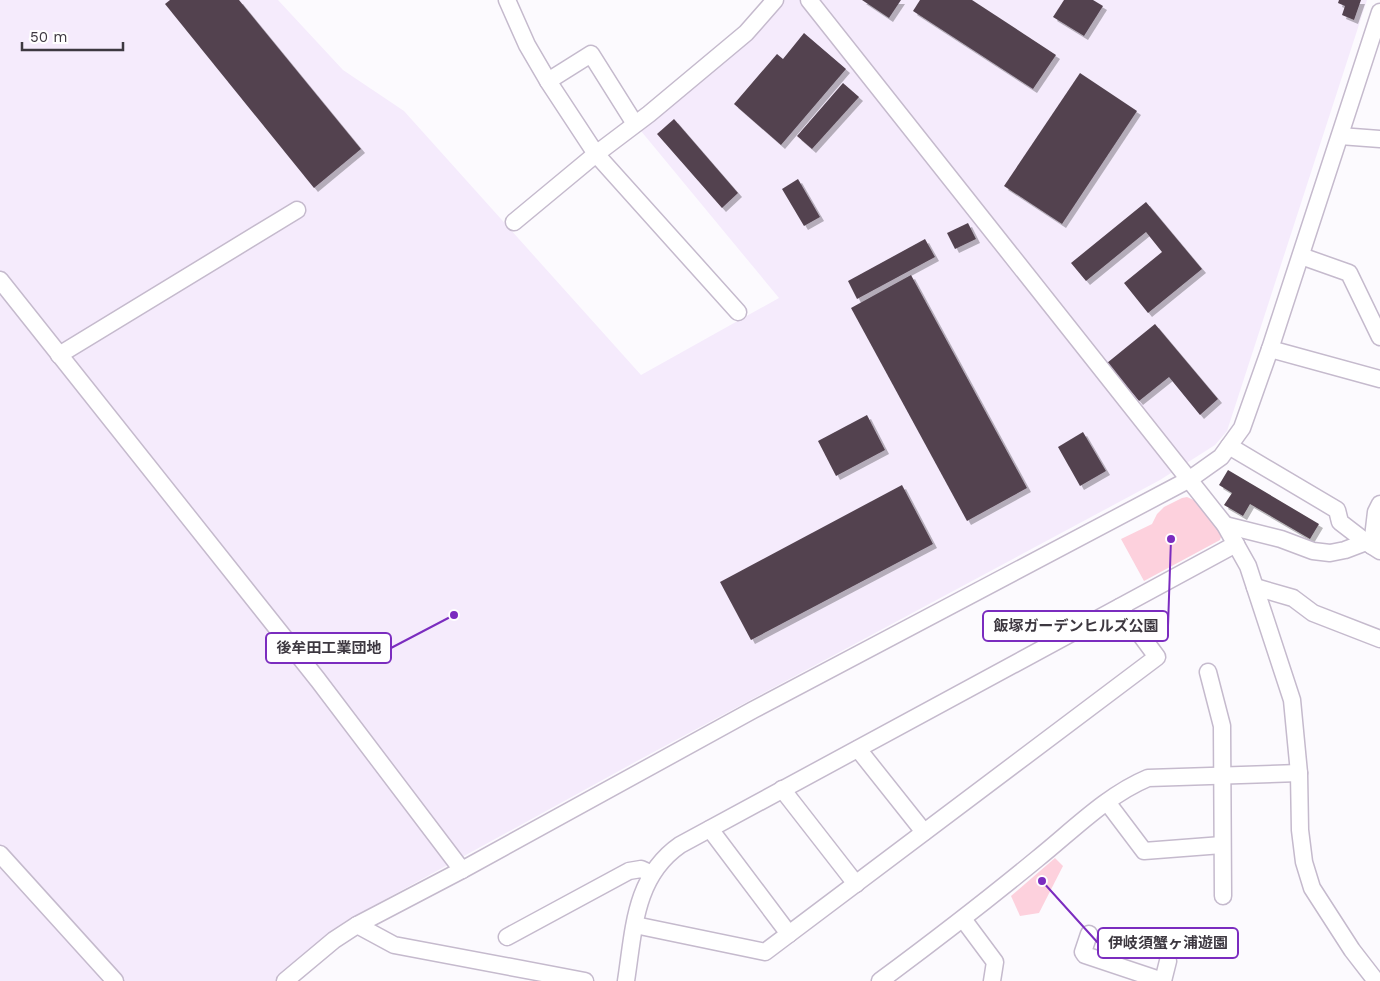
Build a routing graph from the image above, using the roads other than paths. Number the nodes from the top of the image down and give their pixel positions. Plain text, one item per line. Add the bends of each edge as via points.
1 (507, 0) edge
2 (775, 0) edge
3 (809, 0) edge
4 (1380, 14) edge
5 (1372, 59) edge
6 (548, 81) junction
7 (635, 124) junction
8 (1340, 136) junction
9 (1380, 139) edge
10 (596, 154) junction
11 (297, 210) dead end
12 (514, 222) dead end
13 (1301, 256) junction
14 (0, 280) edge
15 (738, 312) dead end
16 (1380, 337) edge
17 (1270, 349) junction
18 (59, 355) junction
19 (1380, 379) edge
20 (1229, 446) junction
21 (1190, 480) junction
22 (1380, 504) edge
23 (1225, 525) junction
24 (1236, 544) junction
25 (1373, 547) edge
26 (1255, 586) junction
27 (1120, 607) junction
28 (1380, 639) edge
29 (1208, 672) dead end
30 (858, 749) junction
31 (1299, 773) junction
32 (1222, 776) junction
33 (782, 789) junction
34 (1108, 802) junction
35 (710, 829) junction
36 (924, 832) junction
37 (1222, 845) junction
38 (0, 854) edge
39 (462, 870) junction
40 (652, 874) junction
41 (856, 884) junction
42 (1223, 896) dead end
43 (963, 919) junction
44 (358, 925) junction
45 (635, 925) junction
46 (789, 934) junction
47 (1089, 934) dead end
48 (507, 937) dead end
49 (1168, 961) dead end
50 (548, 978) edge
51 (115, 981) edge
52 (285, 981) edge
53 (585, 981) edge
54 (626, 981) edge
55 (880, 981) edge
56 (992, 981) edge
57 (1163, 981) edge
58 (1376, 981) edge

1 - 6 street
2 - 7 street via 746,33
3 - 21 street
4 - 5 street
5 - 8 street
6 - 7 street via 590,54
6 - 10 street
7 - 10 street
8 - 9 street
8 - 13 street
10 - 12 street
10 - 15 street
11 - 18 street
13 - 16 street via 1349,273
13 - 17 street
14 - 18 street
17 - 19 street
17 - 20 street via 1242,428
18 - 39 street via 318,680
20 - 21 street via 1221,457
20 - 25 street via 1336,510 1340,522
21 - 23 street
21 - 39 street via 753,710
22 - 25 street via 1376,512
23 - 24 street
23 - 25 street via 1313,551 1330,553
24 - 26 street
24 - 27 street
26 - 28 street via 1292,598 1313,613
26 - 31 street via 1292,700
27 - 30 street
27 - 36 street via 1157,657
29 - 32 street via 1222,726
30 - 33 street
30 - 36 street
31 - 32 street
31 - 58 street via 1300,830 1304,862 1312,888
32 - 34 street via 1148,778
32 - 37 street
33 - 35 street
33 - 41 street
34 - 37 street via 1144,851
34 - 43 street
35 - 40 street via 667,854
35 - 46 street
36 - 41 street
37 - 42 street
38 - 51 street
39 - 44 street
40 - 45 street via 642,892
40 - 48 street via 641,869 629,871
41 - 46 street
43 - 55 street
43 - 56 street via 995,962
44 - 50 street via 394,945
44 - 52 street via 334,940
45 - 46 street via 765,952
45 - 54 street
47 - 57 street via 1083,952 1085,955
49 - 57 street
50 - 53 street

